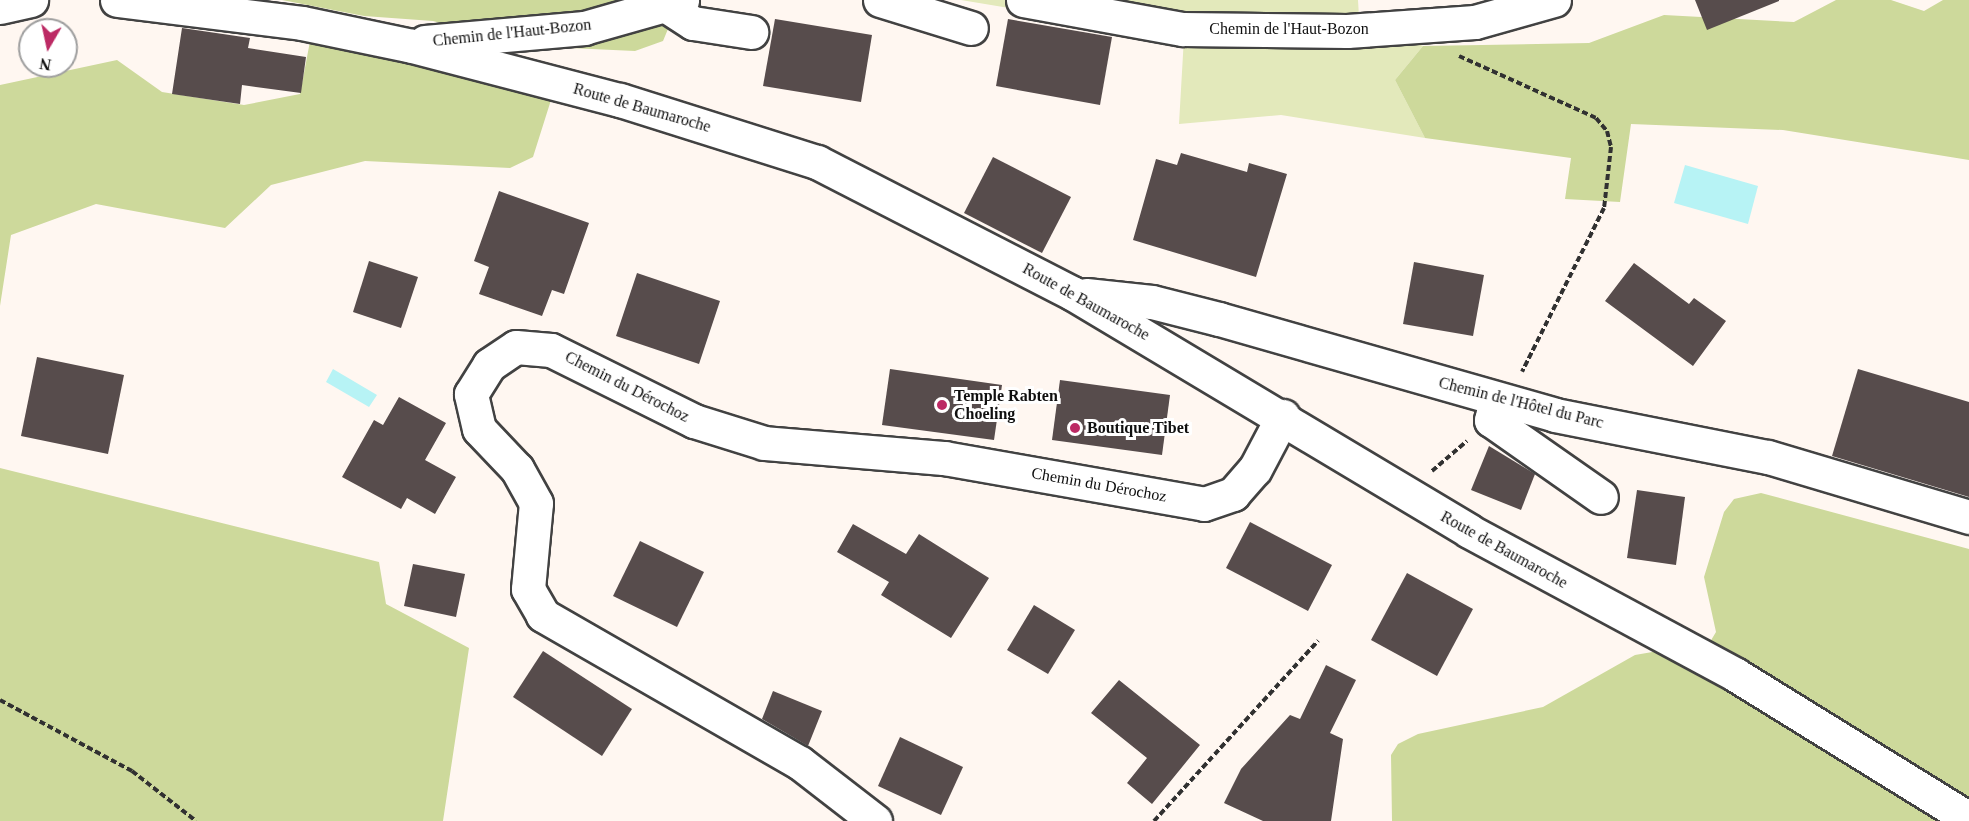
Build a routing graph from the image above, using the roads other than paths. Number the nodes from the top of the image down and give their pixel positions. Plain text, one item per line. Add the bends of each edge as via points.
1 (32, 0) edge
2 (117, 0) edge
3 (880, 0) edge
4 (1023, 0) edge
5 (1554, 0) edge
6 (673, 2) edge
7 (0, 7) edge
8 (971, 28) dead end
9 (751, 32) dead end
10 (412, 46) junction
11 (1072, 293) junction
12 (1501, 401) junction
13 (1283, 416) junction
14 (1601, 497) dead end
15 (1969, 517) edge
16 (1969, 819) edge
17 (875, 821) edge

1 - 7 street
2 - 10 street, Route de Baumaroche via 302,23
3 - 8 street
4 - 5 street, Chemin de l'Haut-Bozon via 1184,29 1443,26
6 - 9 street via 693,22
6 - 10 street, Chemin de l'Haut-Bozon via 584,28 441,37
10 - 11 street, Route de Baumaroche via 620,100 817,162
11 - 12 street, Chemin de l'Hôtel du Parc via 1152,302
11 - 13 street, Route de Baumaroche
12 - 14 street
12 - 15 street, Chemin de l'Hôtel du Parc via 1768,457
13 - 16 street, Route de Baumaroche via 1469,531 1736,675
13 - 17 street, Chemin du Dérochoz via 1255,469 1233,494 1204,504 944,458 765,443 693,421 551,350 516,347 489,364 471,394 479,429 517,469 536,503 528,589 543,615 800,763

